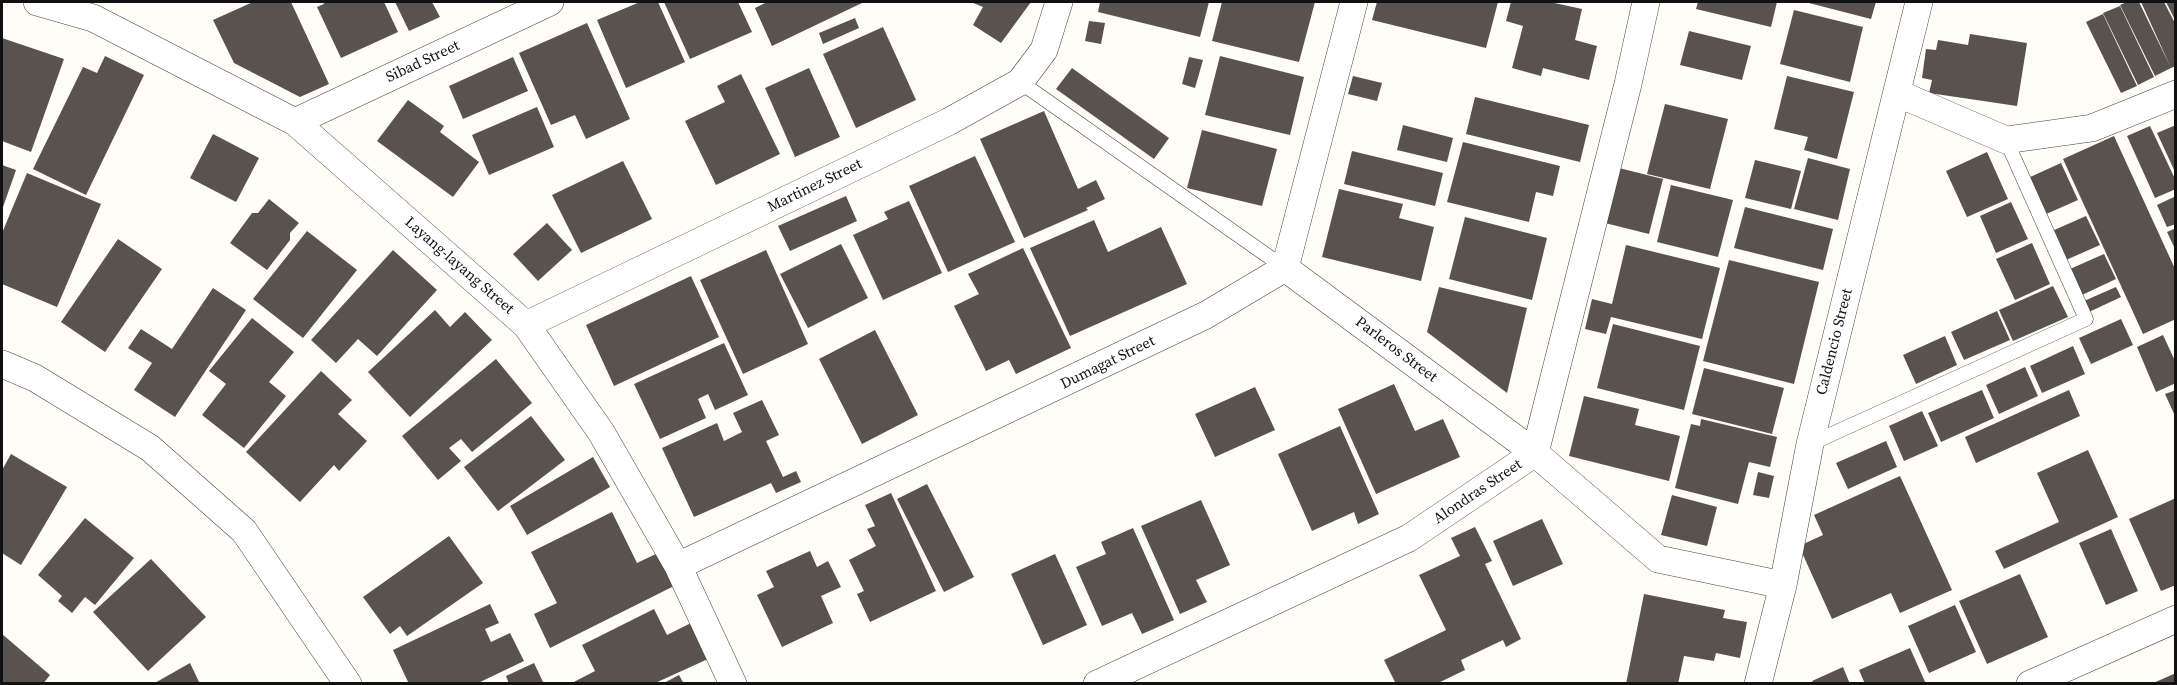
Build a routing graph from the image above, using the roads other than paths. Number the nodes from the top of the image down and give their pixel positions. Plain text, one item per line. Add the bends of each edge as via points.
1 (37, 2) edge
2 (550, 2) edge
3 (1059, 2) edge
4 (1354, 2) edge
5 (1646, 2) edge
6 (1919, 2) edge
7 (1020, 82) junction
8 (1897, 93) junction
9 (2175, 94) edge
10 (295, 122) junction
11 (2006, 140) junction
12 (1285, 268) junction
13 (526, 325) junction
14 (2, 364) edge
15 (1810, 444) junction
16 (1535, 453) junction
17 (678, 566) junction
18 (1783, 585) junction
19 (2175, 619) edge
20 (348, 684) edge
21 (733, 684) edge
22 (1097, 684) edge
23 (1758, 684) edge
24 (2030, 684) edge

1 - 10 street, Layang-layang Street via 93,18
2 - 10 street, Sibad Street
3 - 7 street, Martinez Street via 1044,50
4 - 12 street
5 - 16 street, Alondras Street
6 - 8 street, Caldencio Street
7 - 12 lane, Parleros Street
7 - 13 street, Martinez Street via 948,122
8 - 11 street
8 - 15 street, Caldencio Street
9 - 11 street via 2092,128
10 - 13 street, Layang-layang Street
11 - 15 lane via 2086,320
12 - 16 street, Parleros Street
12 - 17 street, Dumagat Street via 1156,340
13 - 17 street, Layang-layang Street via 601,432
14 - 20 street via 35,378 150,448 244,531
15 - 18 street, Caldencio Street
16 - 18 street, Parleros Street via 1658,559
16 - 22 street, Alondras Street via 1409,538
17 - 21 street, Layang-layang Street
18 - 23 street, Caldencio Street
19 - 24 street

